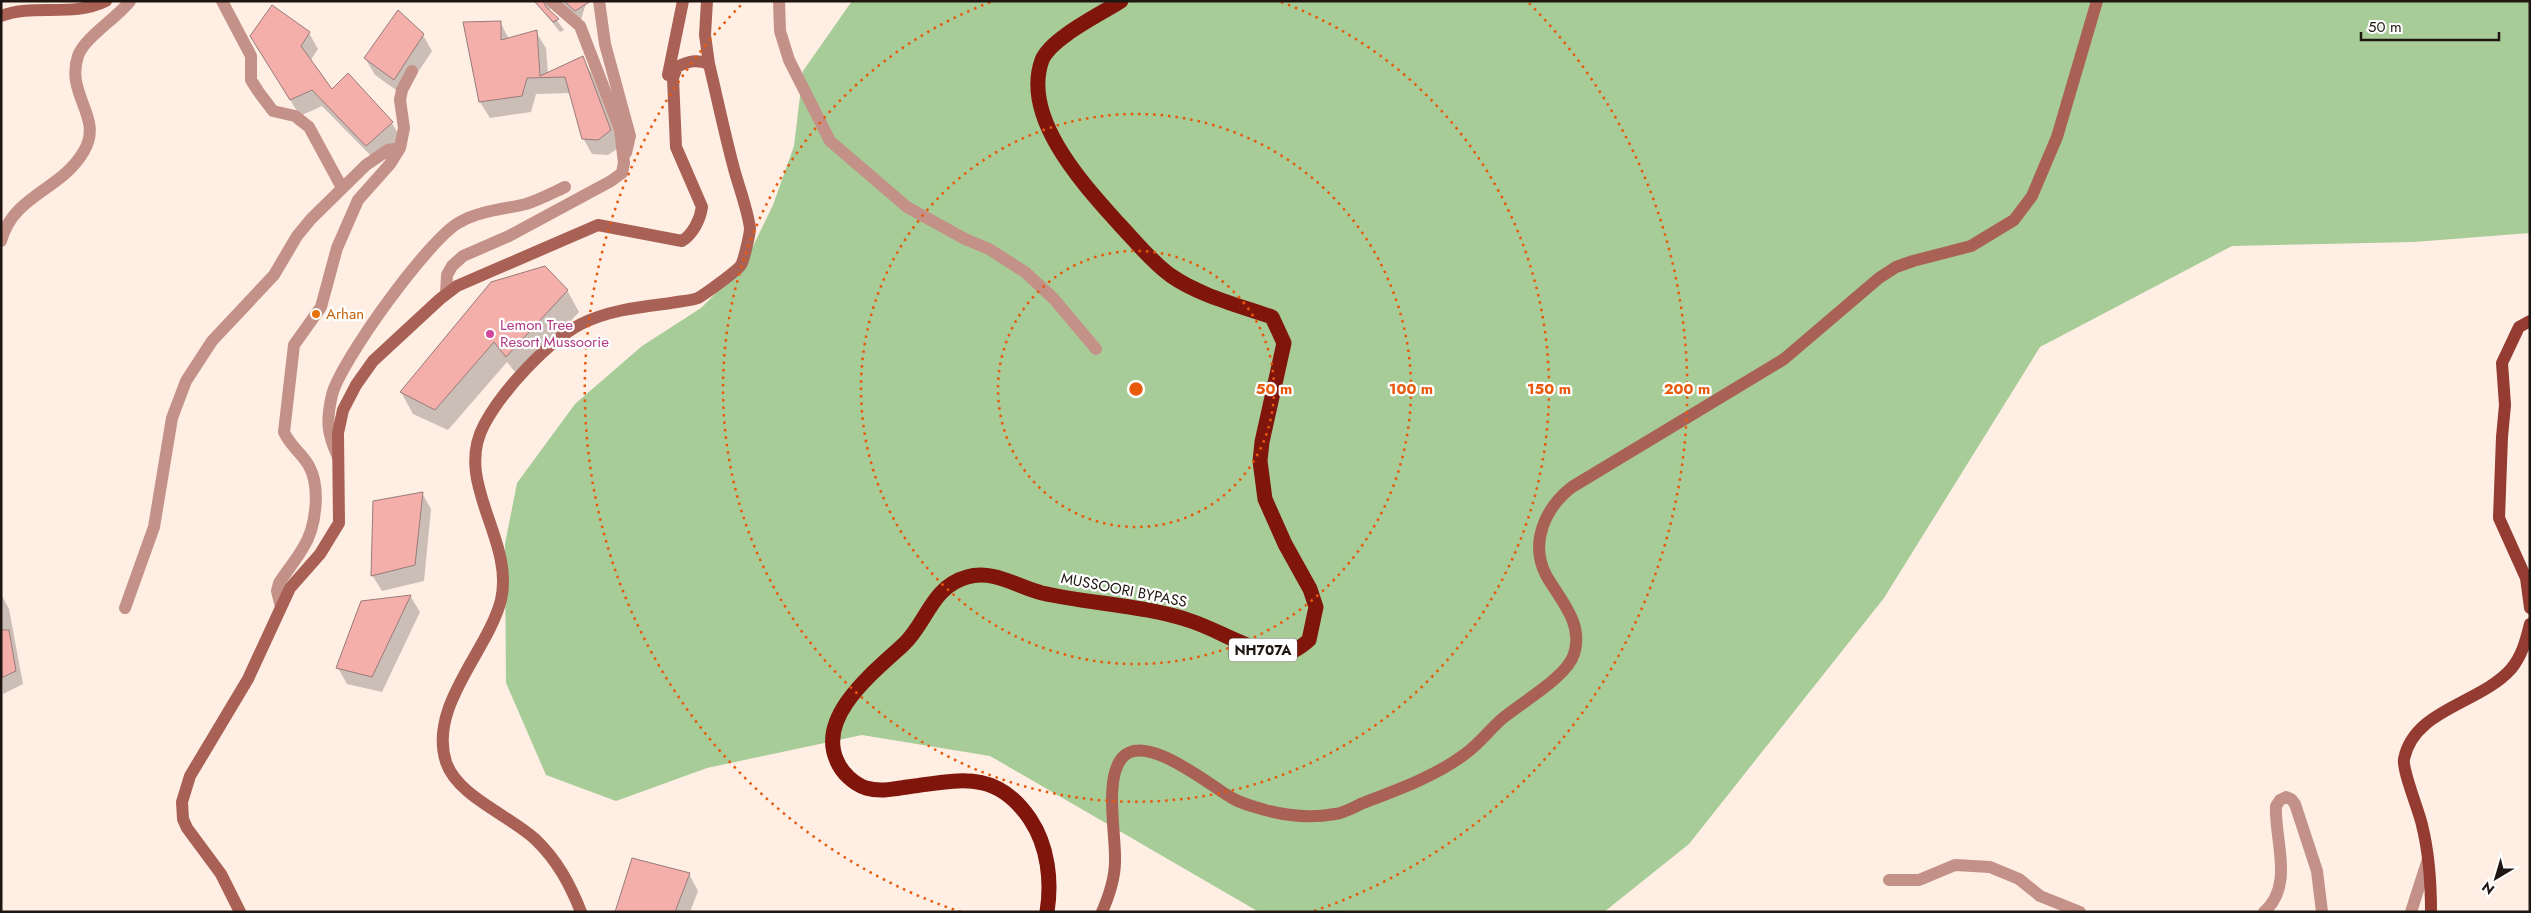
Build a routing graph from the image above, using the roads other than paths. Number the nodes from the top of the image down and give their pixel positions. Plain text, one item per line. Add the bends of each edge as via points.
1 (106, 1) edge
2 (130, 1) edge
3 (222, 1) edge
4 (551, 1) edge
5 (599, 1) edge
6 (683, 1) edge
7 (707, 1) edge
8 (779, 1) edge
9 (1121, 1) edge
10 (2097, 1) edge
11 (1, 16) edge
12 (709, 64) junction
13 (412, 71) dead end
14 (674, 109) junction
15 (400, 148) junction
16 (624, 163) junction
17 (341, 186) junction
18 (565, 187) dead end
19 (1, 241) edge
20 (446, 294) junction
21 (2530, 321) edge
22 (1096, 349) dead end
23 (338, 458) junction
24 (281, 607) junction
25 (126, 608) dead end
26 (2530, 608) edge
27 (2530, 624) edge
28 (2428, 859) junction
29 (1890, 880) dead end
30 (240, 912) edge
31 (581, 912) edge
32 (1047, 912) edge
33 (1102, 912) edge
34 (2080, 912) edge
35 (2264, 912) edge
36 (2322, 912) edge
37 (2411, 912) edge
38 (2431, 912) edge

1 - 11 street via 87,9
2 - 19 street via 79,55 76,90 90,122 88,144 63,175 14,213
3 - 17 street via 251,56 251,80 258,91 273,111 295,116 309,128
4 - 16 street via 580,26 620,130
5 - 16 street via 605,44 630,136
6 - 14 street via 668,80
7 - 12 street via 705,35
8 - 22 street via 780,31 789,60 830,141 907,207 1026,272 1054,299
9 - 32 highway, MUSSOORI BYPASS / NH707A via 1062,39 1042,59 1038,92 1048,127 1067,164 1151,259 1171,276 1214,298 1272,318 1284,343 1260,461 1266,499 1316,607 1310,640 1295,651 1279,654 1239,644 1192,622 1146,610 1041,592 989,575 968,576 940,592 906,643 852,695 837,721 833,737 834,755 846,774 866,788 887,790 964,780 988,784 1006,792 1035,828 1045,853 1050,896
10 - 33 street via 2043,174 2014,220 1971,246 1896,267 1784,359 1557,499 1546,514 1540,550 1545,572 1575,622 1577,641 1573,657 1563,670 1465,754 1390,793 1336,814 1305,816 1268,811 1235,800 1159,754 1138,749 1128,752 1120,759 1116,772 1113,794 1115,862 1111,891
12 - 14 street via 700,60 689,61 677,67
12 - 31 street via 750,230 741,266 697,298 605,313 553,342 520,377 483,426 474,453 474,470 500,561 501,600 452,700 442,746 451,775 465,789 534,838 551,857 569,882
13 - 15 street via 400,100 404,128
14 - 20 street via 676,147 702,207 701,216 689,236 682,241 598,225 470,280
15 - 17 street via 380,154
15 - 24 street via 358,200 337,248 321,307 294,345 284,432 288,443 310,468 315,494 308,539 279,583 277,591
16 - 20 street via 622,173 611,182 509,236 463,256 447,274
17 - 25 street via 297,236 263,289 212,341 186,381 172,418 154,527
18 - 23 street via 529,203 460,222 440,237 376,319 337,379 328,426
20 - 23 street via 373,361 356,385 338,433
21 - 26 main road via 2519,327 2502,363 2506,405 2499,518 2526,578
23 - 24 street via 339,523 320,554 290,588
24 - 30 street via 248,679 190,776 182,802 187,828 221,874
27 - 28 main road via 2520,656 2511,669 2494,685 2416,731 2407,746 2403,762 2422,825
28 - 37 street
28 - 38 main road
29 - 34 street via 1919,880 1955,865 1990,867 2019,879 2040,896
35 - 36 street via 2279,887 2281,861 2276,806 2286,797 2295,804 2318,871

